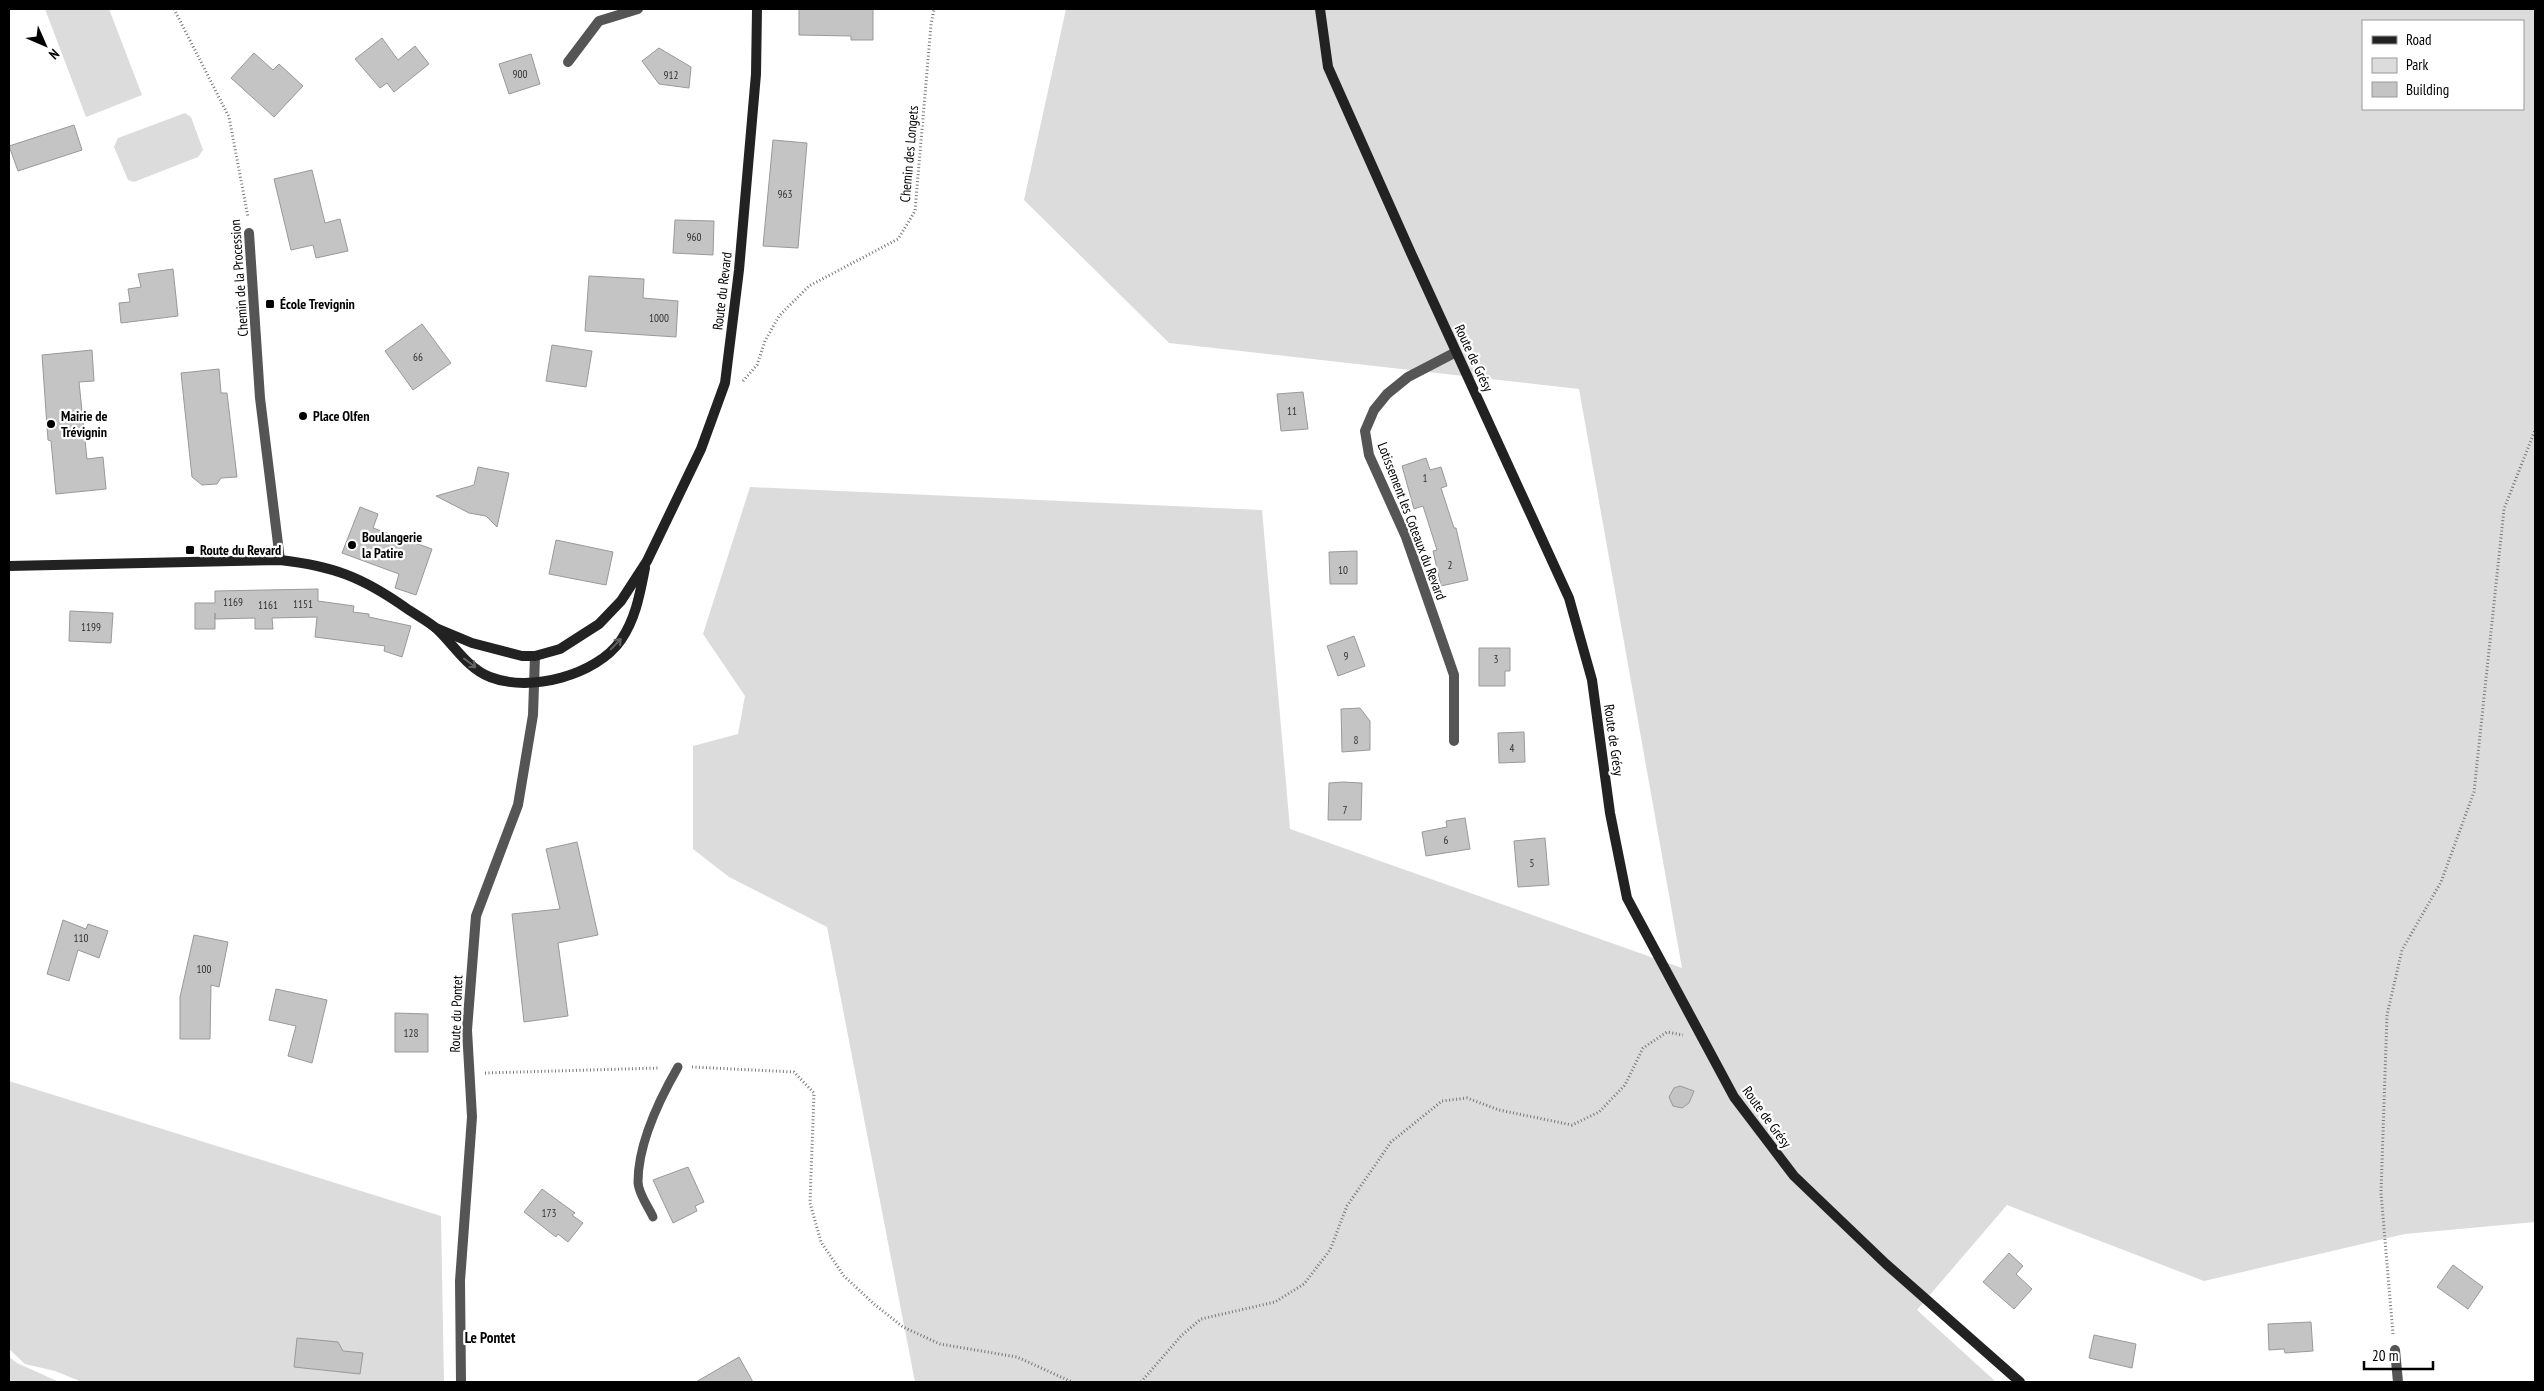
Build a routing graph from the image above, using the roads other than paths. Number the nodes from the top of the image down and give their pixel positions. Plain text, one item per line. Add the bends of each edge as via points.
1 (638, 9) edge
2 (758, 9) edge
3 (1320, 9) edge
4 (568, 62) dead end
5 (250, 233) road end
6 (1456, 352) junction
7 (280, 560) junction
8 (647, 561) junction
9 (9, 566) edge
10 (436, 628) junction
11 (535, 656) junction
12 (535, 684) junction
13 (1454, 741) dead end
14 (678, 1067) road end
15 (653, 1217) dead end
16 (2395, 1350) road end
17 (460, 1382) edge
18 (2020, 1382) edge
19 (2398, 1382) edge

1 - 4 street via 599,21
2 - 8 main road, Route du Revard via 752,123 725,383 701,449
3 - 6 main road, Route de Grésy via 1328,67
5 - 7 street, Chemin de la Procession via 260,398
6 - 13 street, Lotissement les Coteaux du Revard via 1408,377 1387,394 1374,410 1365,431 1369,455 1406,537 1454,675
6 - 18 main road, Route de Grésy via 1569,598 1592,680 1610,813 1627,898 1734,1097 1794,1176 1886,1264
7 - 9 main road, Route du Revard
7 - 10 main road, Route du Revard via 317,564 352,575
8 - 11 main road, Route du Revard via 621,601 599,624 560,649
12 -> 8 main road, Route du Revard via 575,674 620,641 631,622
10 - 11 main road, Route du Revard via 502,653
10 -> 12 main road, Route du Revard via 463,658 489,677
11 - 12 street, Route du Pontet
12 - 17 street, Route du Pontet via 518,806 476,916 467,1030 472,1117 460,1281
14 - 15 lane via 656,1105 642,1156 638,1184
16 - 19 street

